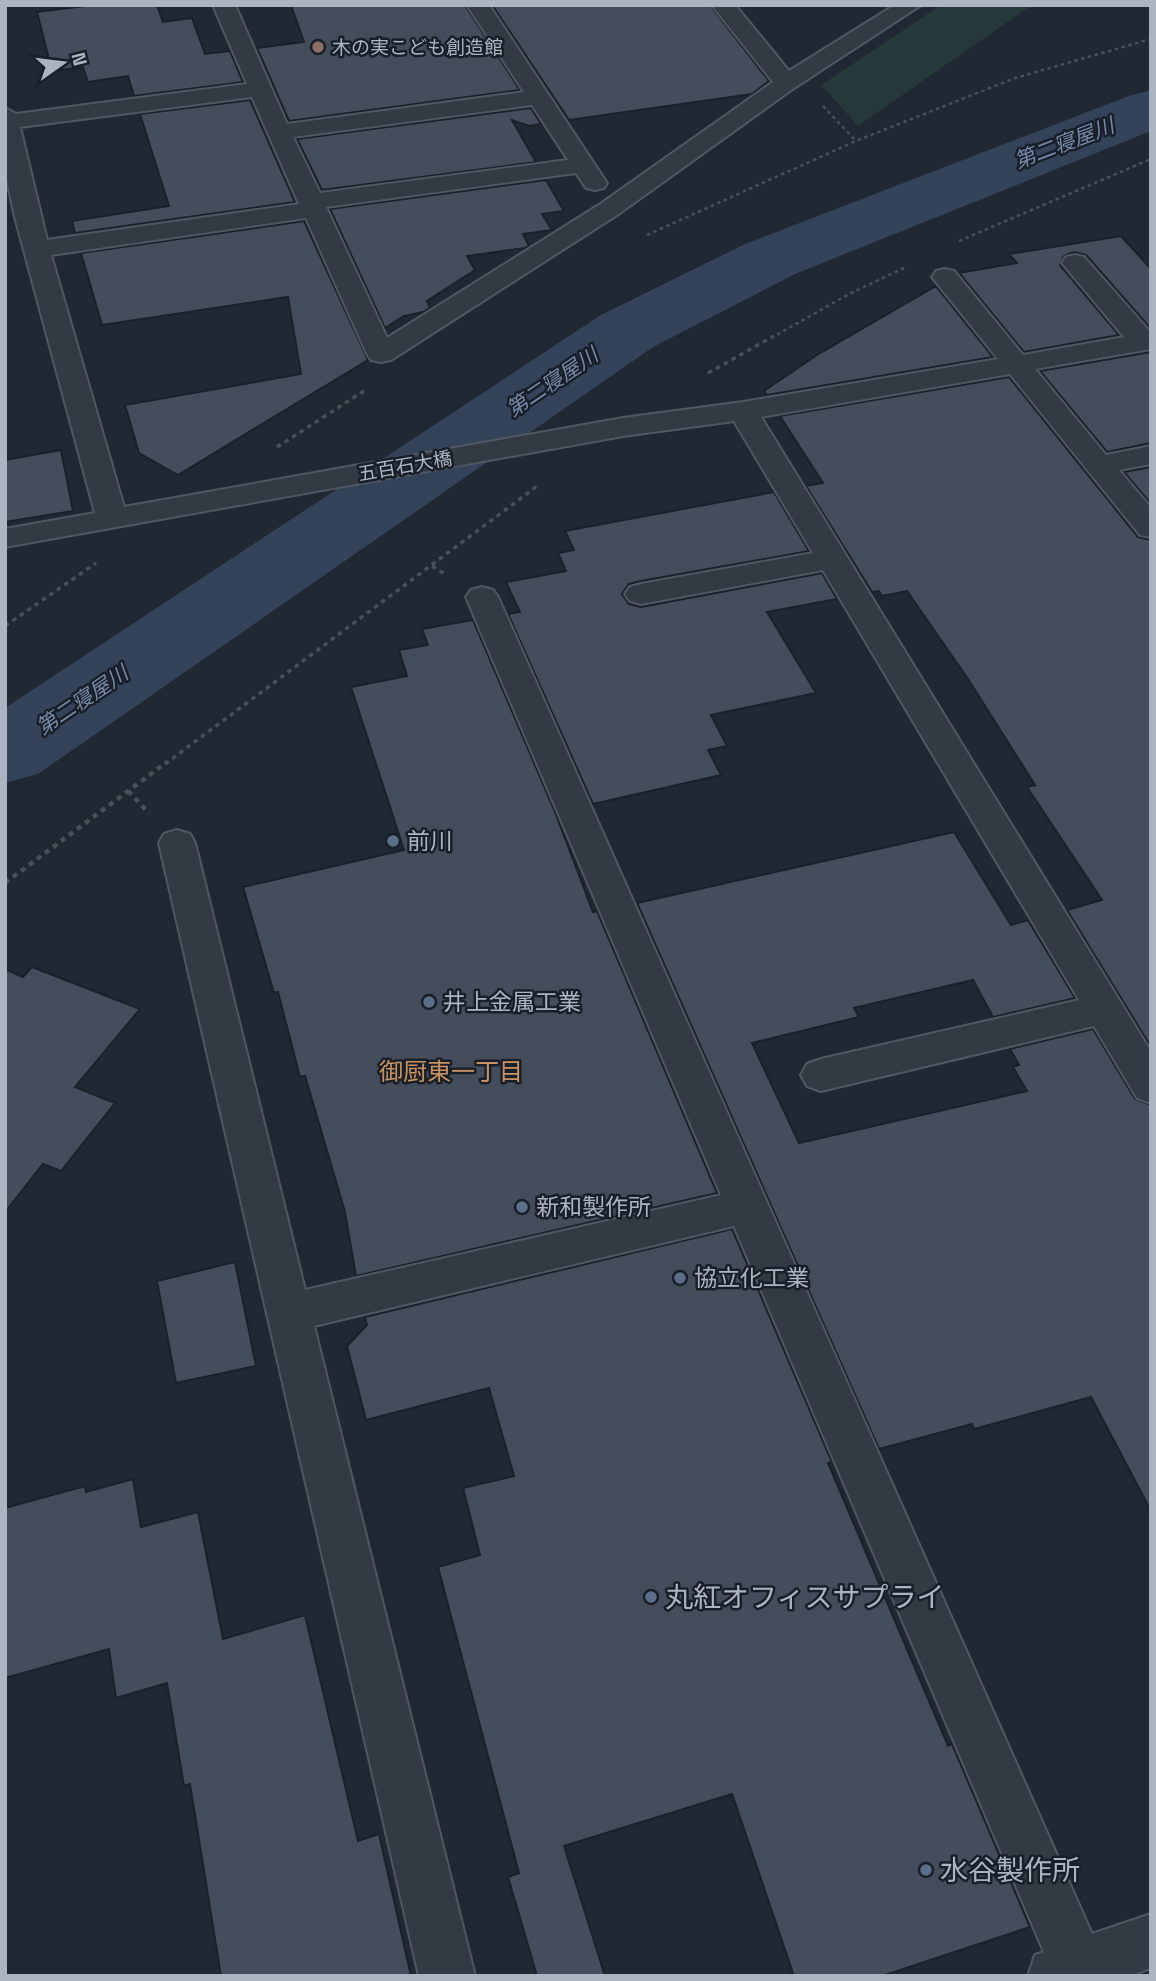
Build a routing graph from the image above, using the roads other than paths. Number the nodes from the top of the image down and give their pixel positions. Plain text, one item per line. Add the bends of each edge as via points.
1 (224, 5) edge
2 (478, 5) edge
3 (723, 5) edge
4 (910, 5) edge
5 (786, 83) junction
6 (260, 89) junction
7 (539, 97) junction
8 (6, 118) edge
9 (279, 132) junction
10 (583, 165) junction
11 (313, 206) junction
12 (611, 208) junction
13 (17, 219) edge
14 (37, 249) junction
15 (1075, 263) dead end
16 (945, 277) dead end
17 (1146, 341) edge
18 (1016, 364) junction
19 (743, 411) junction
20 (1151, 455) edge
21 (1099, 465) junction
22 (112, 519) junction
23 (1151, 528) edge
24 (5, 538) edge
25 (832, 559) junction
26 (641, 594) dead end
27 (482, 597) dead end
28 (177, 843) dead end
29 (1104, 1009) junction
30 (821, 1075) dead end
31 (1151, 1087) edge
32 (747, 1206) junction
33 (289, 1313) junction
34 (1151, 1941) edge
35 (1071, 1973) edge
36 (447, 1976) edge

1 - 6 street
2 - 7 street
3 - 5 street
4 - 5 street
5 - 12 street
6 - 8 street
6 - 9 street
7 - 9 street
7 - 10 street
8 - 13 street
9 - 11 street
10 - 11 street
10 - 12 street
11 - 12 street via 381,354
11 - 14 street
13 - 14 street
14 - 22 street
15 - 17 street
16 - 18 street
17 - 18 street, 五百石大橋
18 - 19 street, 五百石大橋
18 - 21 street
19 - 22 street, 五百石大橋 via 623,427
19 - 25 street
20 - 21 street
21 - 23 street
22 - 24 street, 五百石大橋
25 - 26 street
25 - 29 street
27 - 32 street
28 - 33 street
29 - 30 street
29 - 31 street
32 - 33 street
32 - 35 street
33 - 36 street
34 - 35 street

